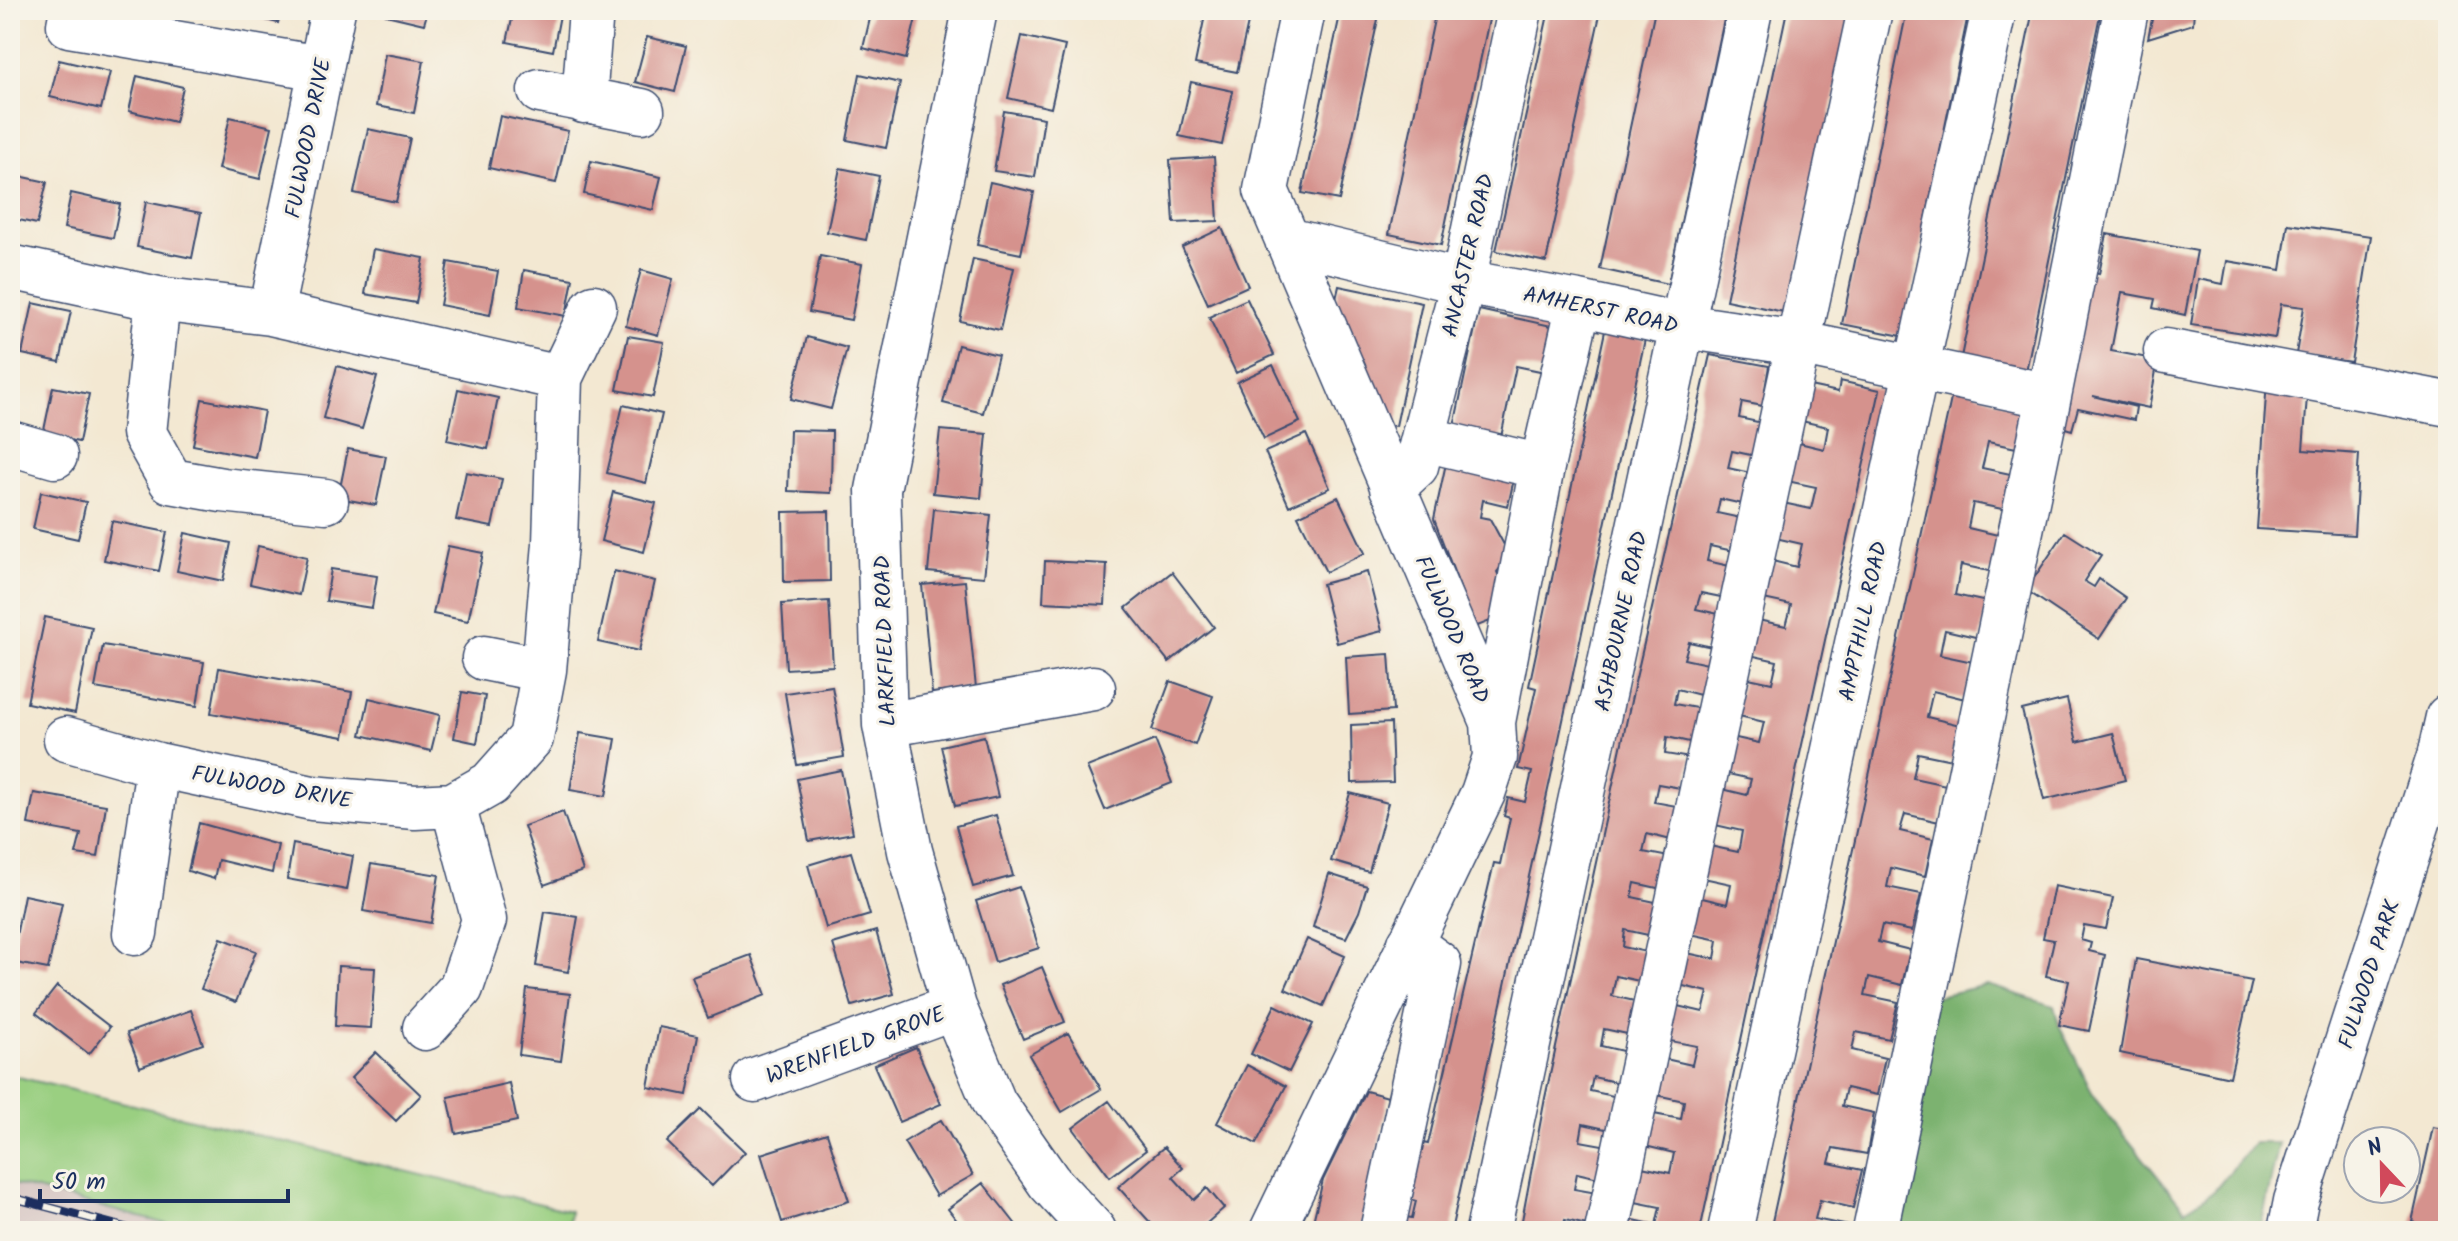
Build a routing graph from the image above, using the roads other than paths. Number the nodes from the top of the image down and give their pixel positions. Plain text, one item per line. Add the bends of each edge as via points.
1 (72, 10) edge
2 (333, 10) edge
3 (591, 10) edge
4 (975, 10) edge
5 (1303, 10) edge
6 (1520, 10) edge
7 (1750, 10) edge
8 (1870, 10) edge
9 (1994, 10) edge
10 (2126, 10) edge
11 (320, 68) junction
12 (540, 91) dead end
13 (584, 101) junction
14 (642, 111) dead end
15 (1287, 240) junction
16 (10, 267) edge
17 (1463, 282) junction
18 (158, 299) junction
19 (1579, 303) junction
20 (594, 307) dead end
21 (271, 313) junction
22 (1683, 326) junction
23 (1798, 343) junction
24 (2166, 351) dead end
25 (1917, 367) junction
26 (560, 378) junction
27 (2049, 396) junction
28 (2448, 404) edge
29 (1424, 439) junction
30 (10, 443) edge
31 (55, 456) dead end
32 (1542, 467) junction
33 (1392, 488) junction
34 (326, 501) dead end
35 (484, 658) dead end
36 (544, 670) junction
37 (1093, 688) dead end
38 (2448, 717) edge
39 (1493, 722) junction
40 (885, 725) junction
41 (66, 739) dead end
42 (158, 765) junction
43 (2436, 804) edge
44 (453, 805) junction
45 (135, 933) dead end
46 (1410, 943) junction
47 (954, 1007) junction
48 (425, 1028) dead end
49 (755, 1080) dead end
50 (1278, 1230) edge
51 (1094, 1231) edge
52 (1382, 1231) edge
53 (1488, 1231) edge
54 (1607, 1231) edge
55 (1730, 1231) edge
56 (1875, 1231) edge
57 (2290, 1231) edge

1 - 11 street via 69,25
2 - 11 street, FULWOOD DRIVE
3 - 13 street
4 - 40 street, LARKFIELD ROAD via 878,490
5 - 15 street, FULWOOD ROAD via 1266,190
6 - 17 street, ANCASTER ROAD
7 - 22 street, ASHBOURNE ROAD
8 - 23 street
9 - 25 street, AMPTHILL ROAD
10 - 27 street
11 - 21 street, FULWOOD DRIVE
12 - 13 street
13 - 14 street
15 - 17 street, AMHERST ROAD
15 - 33 street, FULWOOD ROAD
16 - 18 street
17 - 19 street, AMHERST ROAD
17 - 29 street, ANCASTER ROAD
18 - 21 street
18 - 34 street via 144,433 171,481
19 - 22 street, AMHERST ROAD
19 - 32 street
20 - 26 street, FULWOOD DRIVE
21 - 26 street
22 - 23 street, AMHERST ROAD
22 - 53 street, ASHBOURNE ROAD
23 - 25 street, AMHERST ROAD
23 - 54 street
24 - 28 street
25 - 27 street, AMHERST ROAD
25 - 55 street, AMPTHILL ROAD
26 - 36 street, FULWOOD DRIVE via 555,544
27 - 56 street
29 - 32 street
29 - 33 street, ANCASTER ROAD via 1416,466
30 - 31 street
32 - 39 street
33 - 39 street, FULWOOD ROAD
35 - 36 street
36 - 44 street, FULWOOD DRIVE via 531,738 490,784
37 - 40 street
38 - 43 street, FULWOOD PARK
39 - 46 street, FULWOOD ROAD via 1495,757 1483,793
40 - 47 street, LARKFIELD ROAD via 910,851
41 - 42 street, FULWOOD DRIVE
42 - 44 street, FULWOOD DRIVE via 312,798
42 - 45 street
43 - 57 street, FULWOOD PARK via 2296,1201
44 - 48 street via 484,920 461,988
46 - 50 street, FULWOOD ROAD
46 - 52 street via 1439,964
47 - 49 street, WRENFIELD GROVE
47 - 51 street, LARKFIELD ROAD via 994,1103 1049,1182

